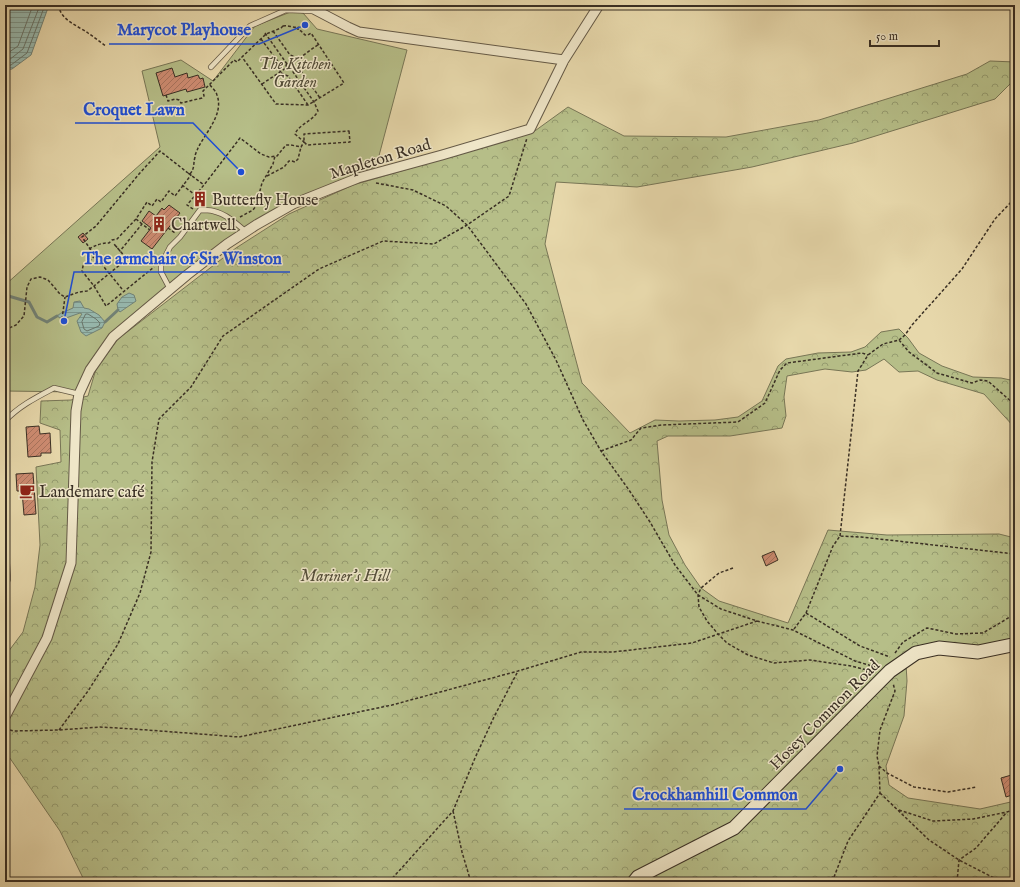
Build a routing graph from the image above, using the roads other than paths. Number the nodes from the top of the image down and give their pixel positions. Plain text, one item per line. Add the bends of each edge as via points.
1 (306, 5) edge
2 (599, 5) edge
3 (317, 11) junction
4 (564, 60) junction
5 (211, 68) dead end
6 (246, 231) junction
7 (170, 289) junction
8 (79, 394) junction
9 (5, 421) edge
10 (5, 532) edge
11 (5, 588) edge
12 (1015, 644) edge
13 (5, 717) edge
14 (634, 882) edge

1 - 3 street
2 - 4 street
3 - 4 street via 359,32
3 - 5 lane via 286,10 250,26
4 - 6 street, Mapleton Road via 530,129 358,178 293,204
6 - 7 street, Mapleton Road
6 - 7 lane via 226,216 200,210 170,247 161,265 161,272
7 - 8 street, Mapleton Road via 113,337 90,370
8 - 9 lane via 54,388 30,401
8 - 13 street, Mapleton Road via 76,411 71,563 46,638
10 - 11 lane via 8,579
12 - 14 main road, Hosey Common Road via 978,652 939,648 916,653 888,673 734,828 638,877

